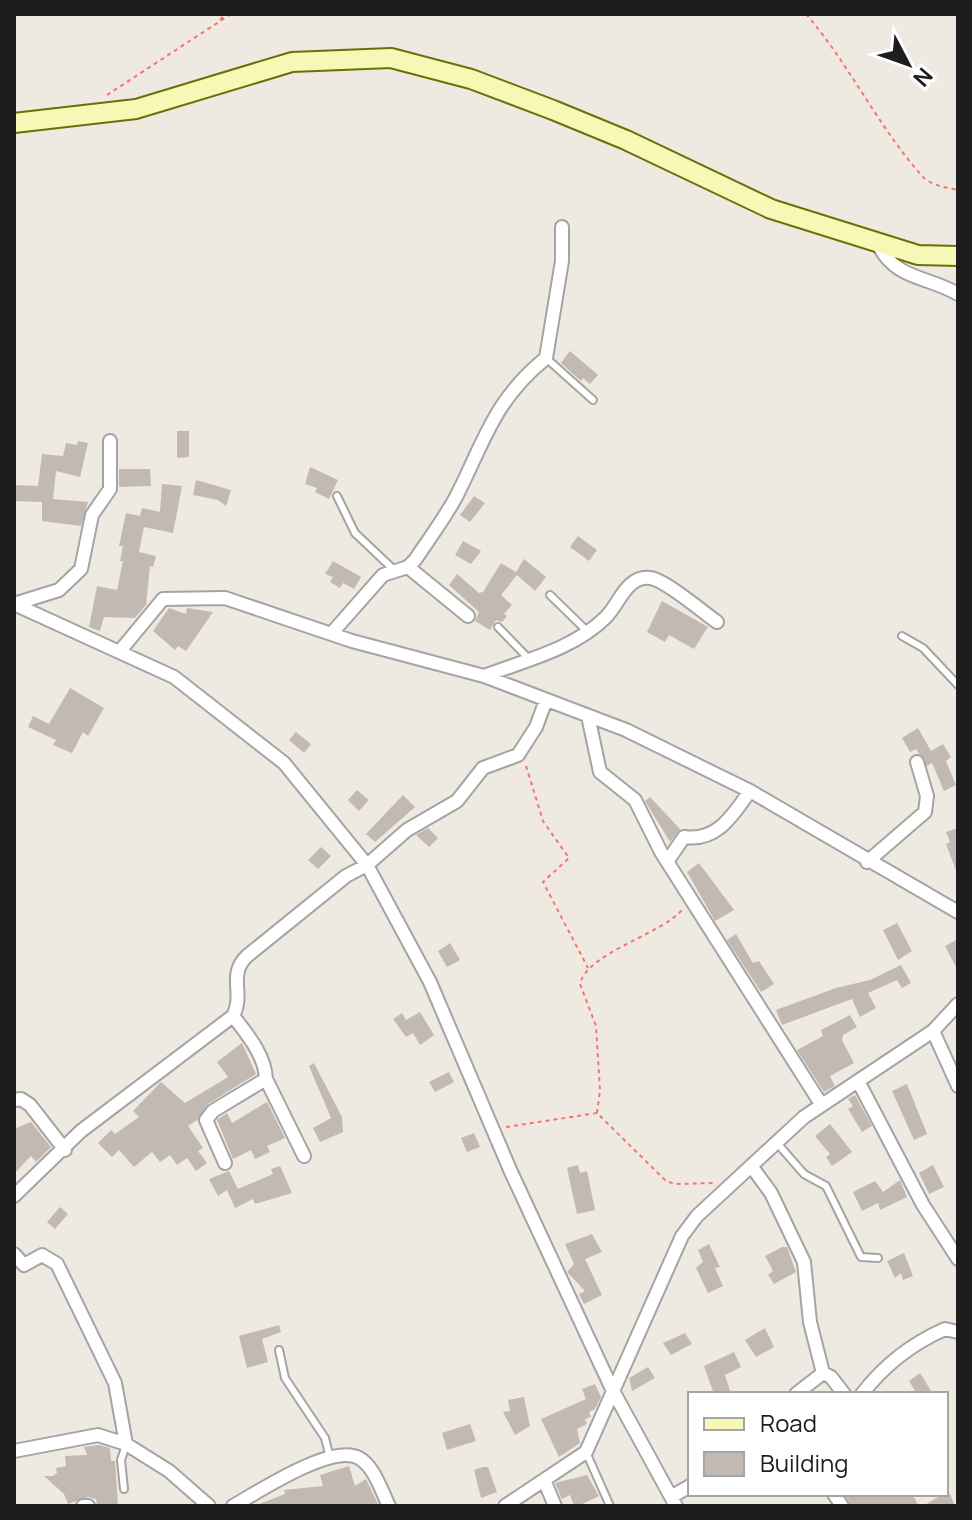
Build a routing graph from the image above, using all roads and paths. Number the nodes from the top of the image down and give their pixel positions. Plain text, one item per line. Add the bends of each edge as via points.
1 (225, 14) edge
2 (231, 14) edge
3 (806, 14) edge
4 (217, 25) junction
5 (105, 97) dead end
6 (14, 123) edge
7 (958, 190) edge
8 (562, 227) dead end
9 (878, 244) junction
10 (958, 256) edge
11 (958, 294) edge
12 (546, 358) junction
13 (593, 400) dead end
14 (110, 441) dead end
15 (337, 496) dead end
16 (408, 567) junction
17 (393, 569) junction
18 (550, 595) dead end
19 (14, 604) edge
20 (468, 616) dead end
21 (717, 622) dead end
22 (498, 627) dead end
23 (588, 632) junction
24 (331, 634) junction
25 (902, 636) dead end
26 (120, 651) junction
27 (529, 659) junction
28 (484, 676) junction
29 (958, 685) edge
30 (546, 700) junction
31 (588, 716) junction
32 (518, 755) junction
33 (917, 762) dead end
34 (750, 791) junction
35 (669, 859) junction
36 (867, 862) junction
37 (367, 865) junction
38 (691, 895) junction
39 (958, 912) edge
40 (588, 968) junction
41 (958, 1004) edge
42 (233, 1016) junction
43 (933, 1031) junction
44 (266, 1079) junction
45 (858, 1081) junction
46 (958, 1086) edge
47 (14, 1100) edge
48 (821, 1104) junction
49 (597, 1113) junction
50 (494, 1131) junction
51 (777, 1143) junction
52 (65, 1150) junction
53 (304, 1156) dead end
54 (225, 1163) dead end
55 (752, 1167) junction
56 (729, 1186) junction
57 (14, 1196) edge
58 (14, 1254) edge
59 (878, 1258) dead end
60 (958, 1259) edge
61 (958, 1332) edge
62 (279, 1350) dead end
63 (823, 1373) junction
64 (612, 1389) junction
65 (799, 1392) edge
66 (842, 1392) edge
67 (864, 1392) edge
68 (126, 1444) junction
69 (14, 1451) edge
70 (586, 1452) junction
71 (330, 1458) junction
72 (544, 1480) junction
73 (124, 1489) dead end
74 (674, 1501) edge
75 (209, 1506) edge
76 (233, 1506) edge
77 (389, 1506) edge
78 (505, 1506) edge
79 (555, 1506) edge
80 (610, 1506) edge

1 - 4 path
2 - 4 path
3 - 7 path via 840,56 883,128 924,178
4 - 5 path
6 - 9 street via 136,109 292,62 391,58 420,63 539,105 771,209
8 - 12 street via 562,261
9 - 10 street via 918,255
9 - 11 street via 902,273
12 - 13 lane
12 - 16 street via 518,381 493,415 456,497
14 - 19 street via 110,489 92,515 81,569 59,590
15 - 17 lane via 355,533
16 - 17 street
16 - 20 street
17 - 24 street
18 - 23 lane
19 - 26 street
21 - 23 street via 652,578 638,579
22 - 27 lane
23 - 27 street
24 - 26 street via 225,598 168,598 155,605
24 - 28 street
25 - 29 lane via 943,666
26 - 37 street via 174,677 284,763
27 - 28 street
28 - 30 street
30 - 31 street
30 - 32 street
31 - 34 street
31 - 35 street via 600,772 635,800
32 - 37 street via 483,768 457,801 407,830
32 - 40 path via 531,778 543,821 569,858 543,882
33 - 36 street via 927,796 925,812
34 - 35 street via 727,823 709,835 684,837
34 - 36 street
35 - 38 street
36 - 39 street
37 - 42 street via 346,876 238,965
37 - 50 street via 430,982
38 - 40 path via 666,926
38 - 48 street
40 - 49 path via 580,984 596,1026
41 - 43 street
42 - 44 street via 250,1037
42 - 52 street via 81,1131
43 - 45 street
43 - 46 street
44 - 53 street
44 - 54 street via 206,1120
45 - 48 street
45 - 60 street via 923,1205
47 - 52 street via 30,1105
48 - 51 street
49 - 50 path
49 - 56 path via 665,1180
50 - 64 street
51 - 55 street
51 - 59 lane via 804,1174 826,1186 861,1257
52 - 57 street
55 - 56 street
55 - 63 street via 771,1193 804,1262 810,1322
56 - 64 street via 682,1236
58 - 68 street via 24,1265 48,1256 61,1272 115,1383
61 - 67 street via 945,1329 909,1347
62 - 71 lane via 285,1378 325,1438
63 - 65 street
63 - 66 street
64 - 70 street
64 - 74 street
68 - 69 street via 98,1435
68 - 73 lane via 121,1460
68 - 75 street via 169,1471
70 - 72 street
70 - 80 lane
71 - 76 street
71 - 77 street via 360,1458
72 - 78 street
72 - 79 street

